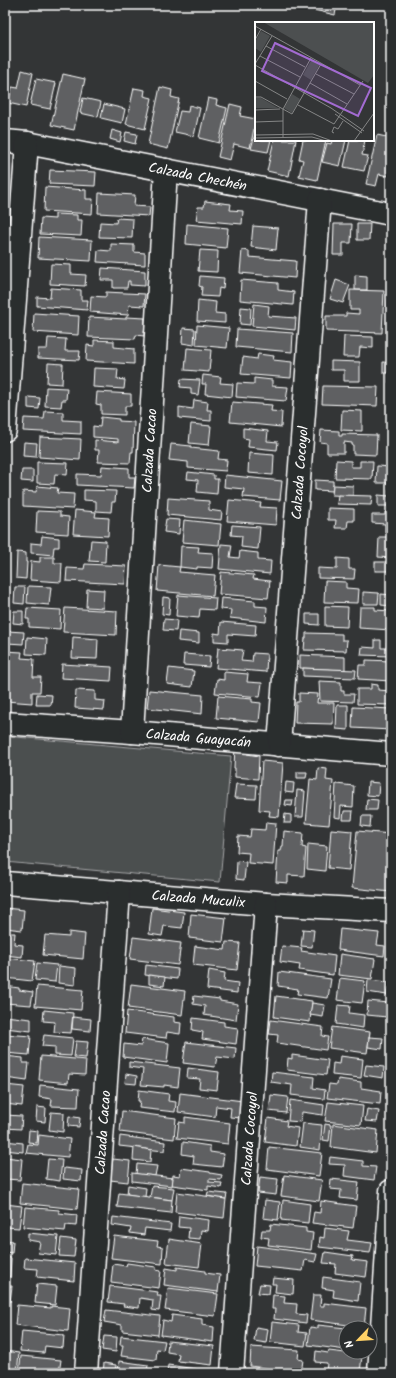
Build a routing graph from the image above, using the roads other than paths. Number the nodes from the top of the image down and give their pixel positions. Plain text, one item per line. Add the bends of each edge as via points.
1 (5, 141) edge
2 (27, 143) junction
3 (166, 170) junction
4 (320, 200) junction
5 (391, 214) edge
6 (5, 430) edge
7 (5, 723) edge
8 (132, 732) junction
9 (278, 744) junction
10 (391, 754) edge
11 (5, 883) edge
12 (119, 892) junction
13 (266, 904) junction
14 (391, 911) edge
15 (391, 1191) edge
16 (86, 1373) edge
17 (232, 1373) edge
18 (378, 1373) edge

1 - 2 street, Calzada Chechén
2 - 3 street, Calzada Chechén
2 - 6 street
3 - 4 street, Calzada Chechén
3 - 8 street, Calzada Cacao
4 - 5 street, Calzada Chechén
4 - 9 street, Calzada Cocoyol
7 - 8 street, Calzada Guayacán
8 - 9 street, Calzada Guayacán
9 - 10 street, Calzada Guayacán
11 - 12 street, Calzada Muculix
12 - 13 street, Calzada Muculix
12 - 16 street, Calzada Cacao
13 - 14 street, Calzada Muculix
13 - 17 street, Calzada Cocoyol
15 - 18 street

